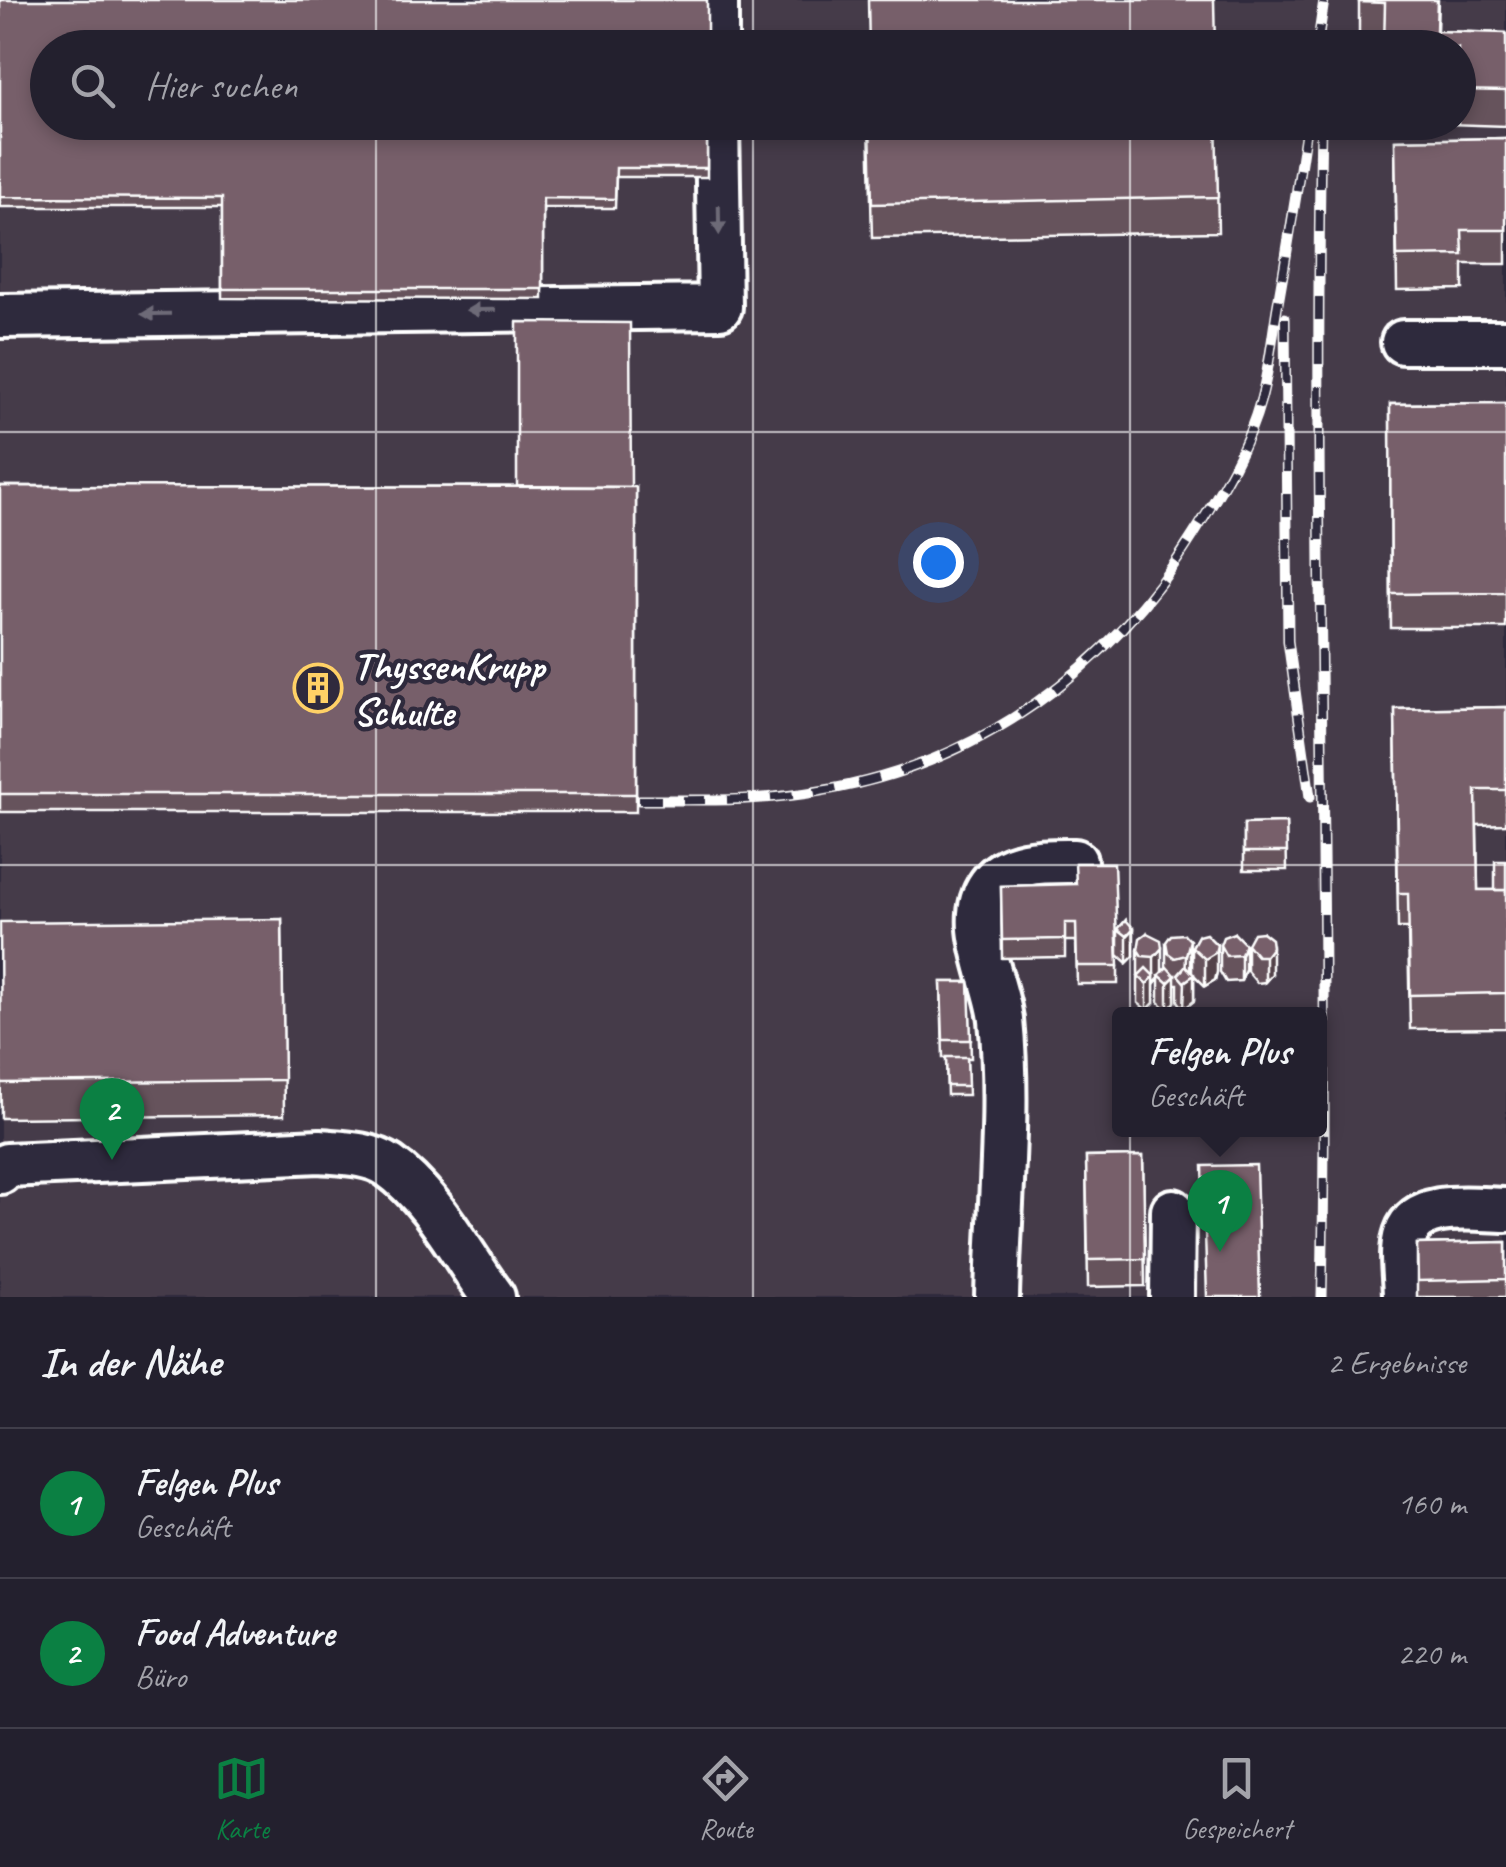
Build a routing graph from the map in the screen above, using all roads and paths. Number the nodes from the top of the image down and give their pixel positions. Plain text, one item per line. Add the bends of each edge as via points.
1 (716, 0) edge
2 (716, 30) edge
3 (718, 140) edge
4 (0, 316) edge
5 (1403, 342) dead end
6 (1506, 342) edge
7 (1075, 861) edge
8 (0, 1172) edge
9 (1174, 1210) dead end
10 (1506, 1210) edge
11 (493, 1297) edge
12 (997, 1297) edge
13 (1172, 1297) edge
14 (1405, 1297) edge

1 - 2 lane
3 -> 4 lane via 720,306
5 - 6 lane
7 - 12 lane via 1005,870 988,886 981,914 1001,1016 1004,1085
8 - 11 lane via 6,1165 358,1154 388,1165 418,1194
9 - 13 lane
10 - 14 lane via 1434,1210 1415,1219 1405,1235

